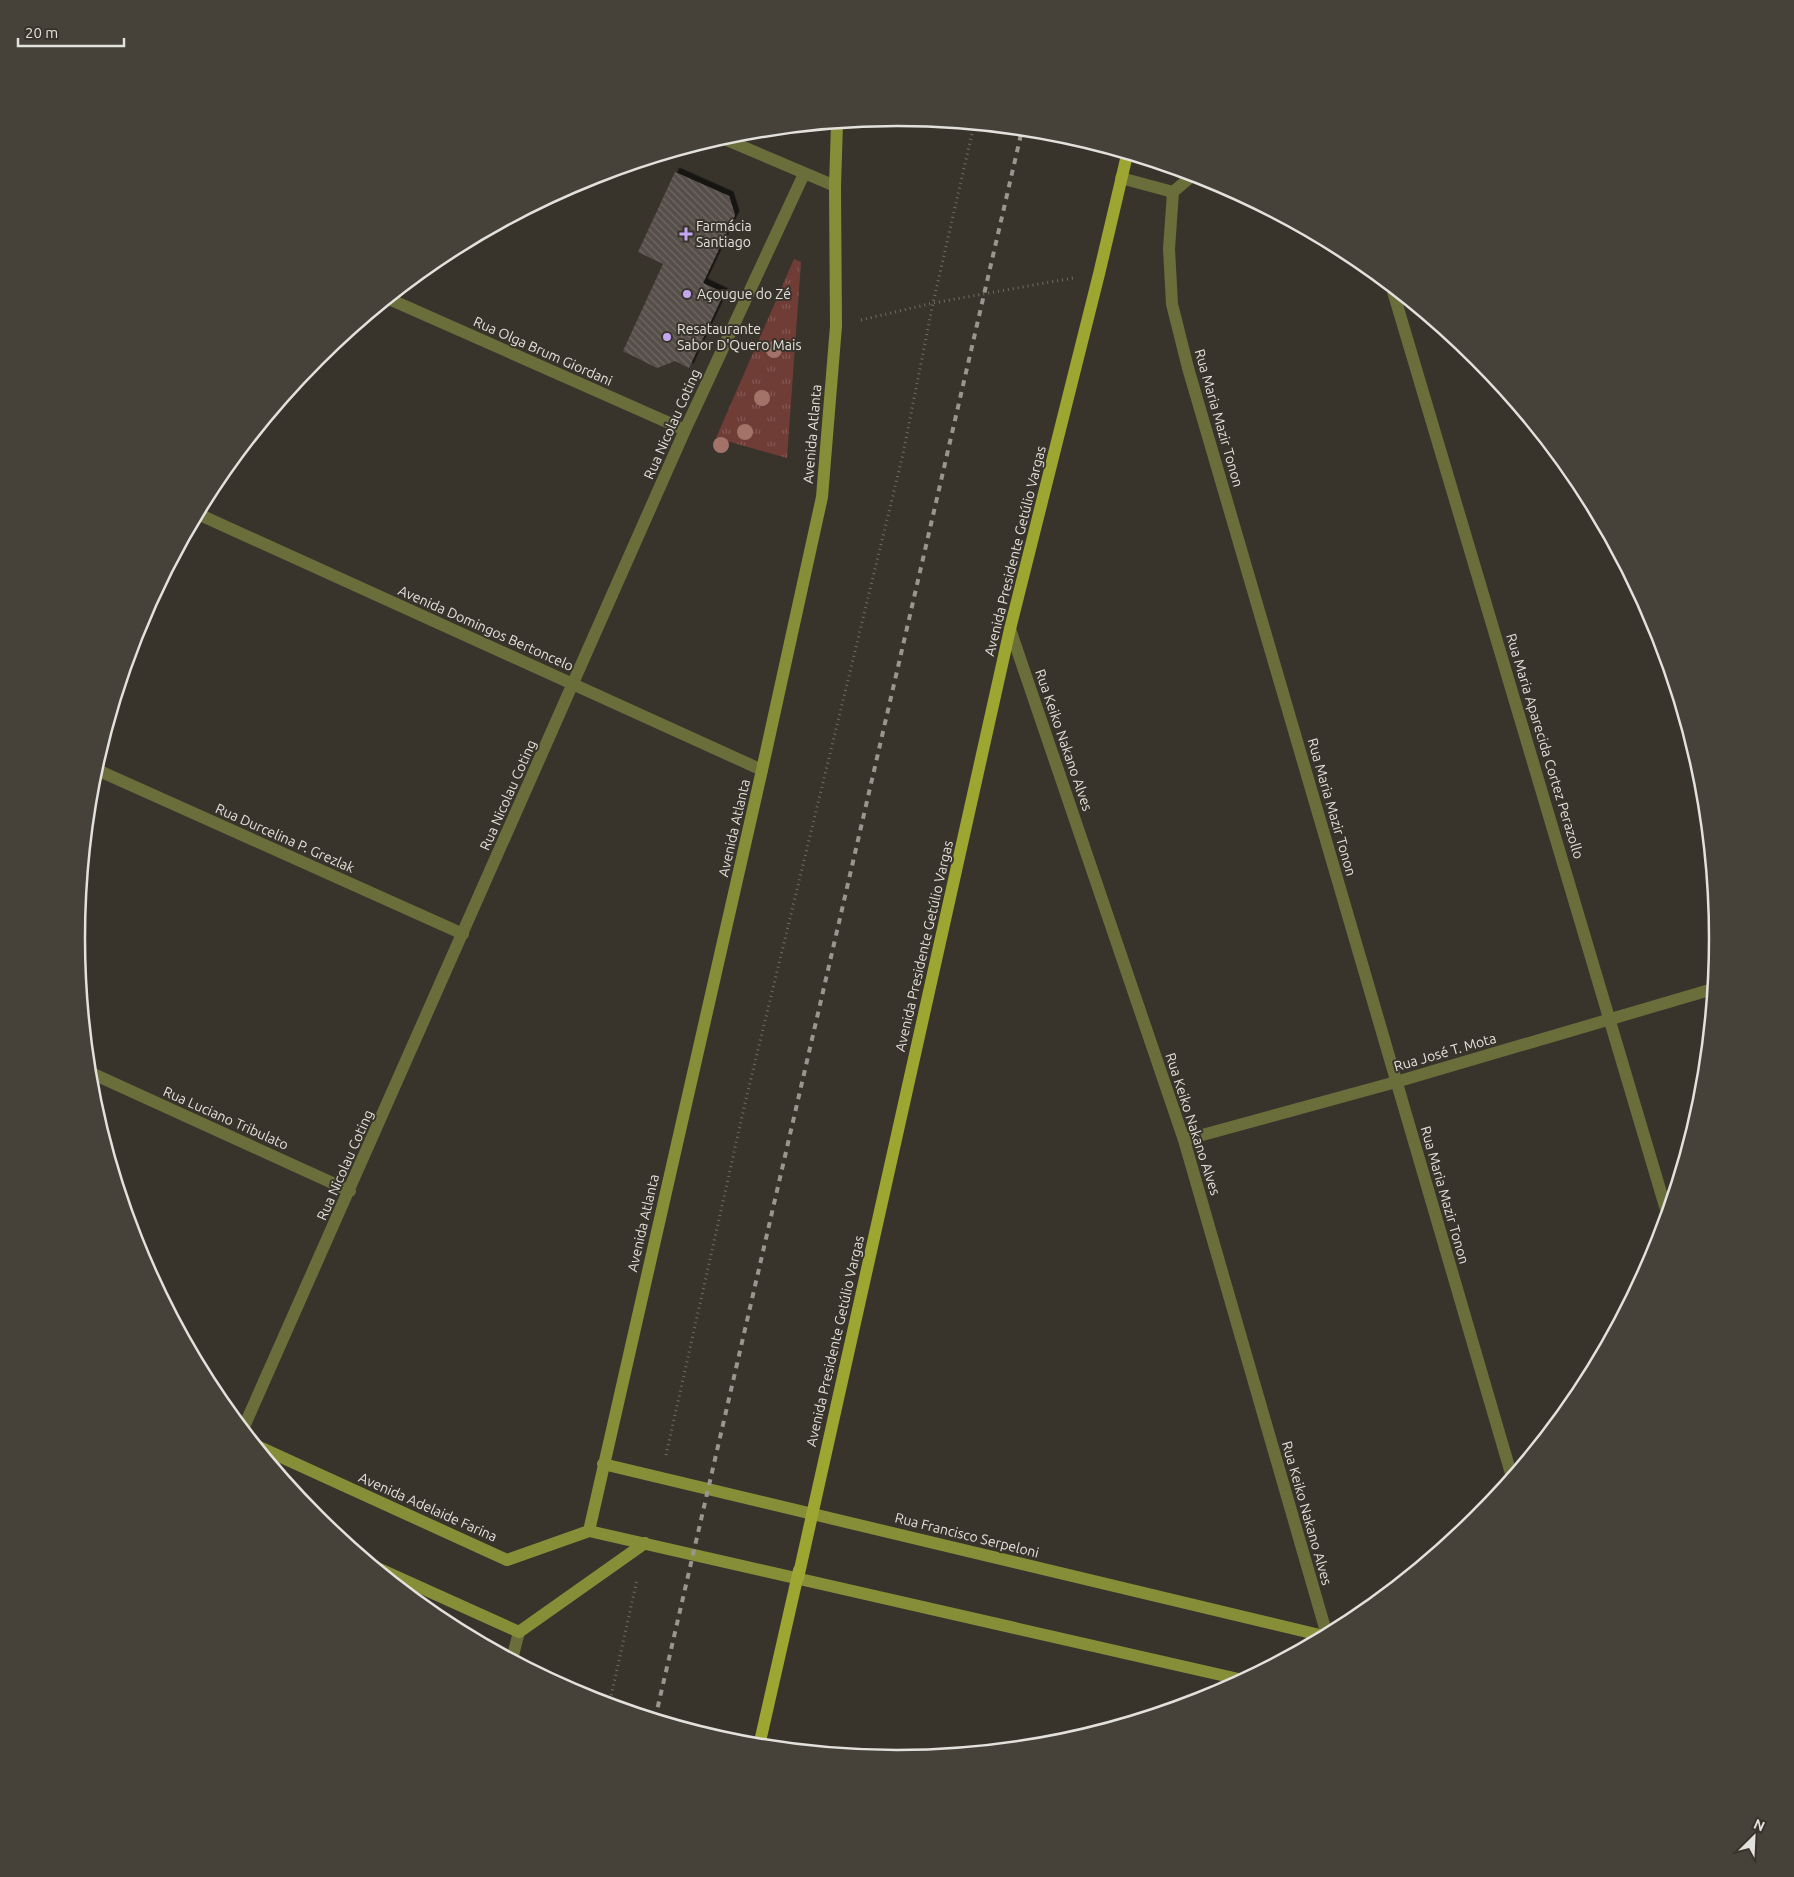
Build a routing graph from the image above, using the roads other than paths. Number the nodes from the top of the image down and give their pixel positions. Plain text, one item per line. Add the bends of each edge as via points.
1 (837, 129) edge
2 (734, 143) edge
3 (1126, 160) edge
4 (804, 174) junction
5 (1121, 178) junction
6 (1187, 180) edge
7 (835, 186) junction
8 (1173, 192) junction
9 (1395, 297) edge
10 (394, 301) edge
11 (686, 430) junction
12 (204, 517) edge
13 (1010, 629) junction
14 (574, 684) junction
15 (762, 770) junction
16 (103, 772) edge
17 (463, 934) junction
18 (1707, 991) edge
19 (1611, 1019) junction
20 (97, 1076) edge
21 (1396, 1082) junction
22 (1184, 1140) junction
23 (350, 1191) junction
24 (1664, 1204) edge
25 (246, 1423) edge
26 (268, 1451) edge
27 (603, 1464) junction
28 (1510, 1470) edge
29 (813, 1514) junction
30 (589, 1531) junction
31 (645, 1543) junction
32 (394, 1576) edge
33 (798, 1578) junction
34 (1323, 1629) edge
35 (519, 1632) junction
36 (1316, 1634) edge
37 (513, 1654) edge
38 (1233, 1678) edge
39 (761, 1739) edge

1 - 7 street, Avenida Atlanta
2 - 4 street
3 - 5 main road, Avenida Presidente Getúlio Vargas
4 - 7 street
4 - 11 street, Rua Nicolau Coting
5 - 8 street
5 - 13 main road, Avenida Presidente Getúlio Vargas
6 - 8 street
7 - 15 street, Avenida Atlanta via 836,326 822,498
8 - 21 street, Rua Maria Mazir Tonon via 1169,248 1174,313
9 - 19 street, Rua Maria Aparecida Cortez Perazollo
10 - 11 street, Rua Olga Brum Giordani
11 - 14 street, Rua Nicolau Coting
12 - 14 street, Avenida Domingos Bertoncelo
13 - 22 street, Rua Keiko Nakano Alves
13 - 29 main road, Avenida Presidente Getúlio Vargas
14 - 15 street, Avenida Domingos Bertoncelo
14 - 17 street, Rua Nicolau Coting
15 - 27 street, Avenida Atlanta
16 - 17 street, Rua Durcelina P. Grezlak
17 - 23 street, Rua Nicolau Coting
18 - 19 street, Rua José T. Mota
19 - 21 street, Rua José T. Mota
19 - 24 street, Rua Maria Aparecida Cortez Perazollo
20 - 23 street, Rua Luciano Tribulato
21 - 22 street, Rua José T. Mota
21 - 28 street, Rua Maria Mazir Tonon
22 - 34 street, Rua Keiko Nakano Alves
23 - 25 street, Rua Nicolau Coting
26 - 30 street, Avenida Adelaide Farina via 507,1560
27 - 29 street, Rua Francisco Serpeloni
27 - 30 street, Avenida Atlanta
29 - 33 main road, Avenida Presidente Getúlio Vargas
29 - 36 street, Rua Francisco Serpeloni
30 - 31 street
31 - 33 street
31 - 35 street
32 - 35 street
33 - 38 street
33 - 39 main road, Avenida Presidente Getúlio Vargas
35 - 37 street

